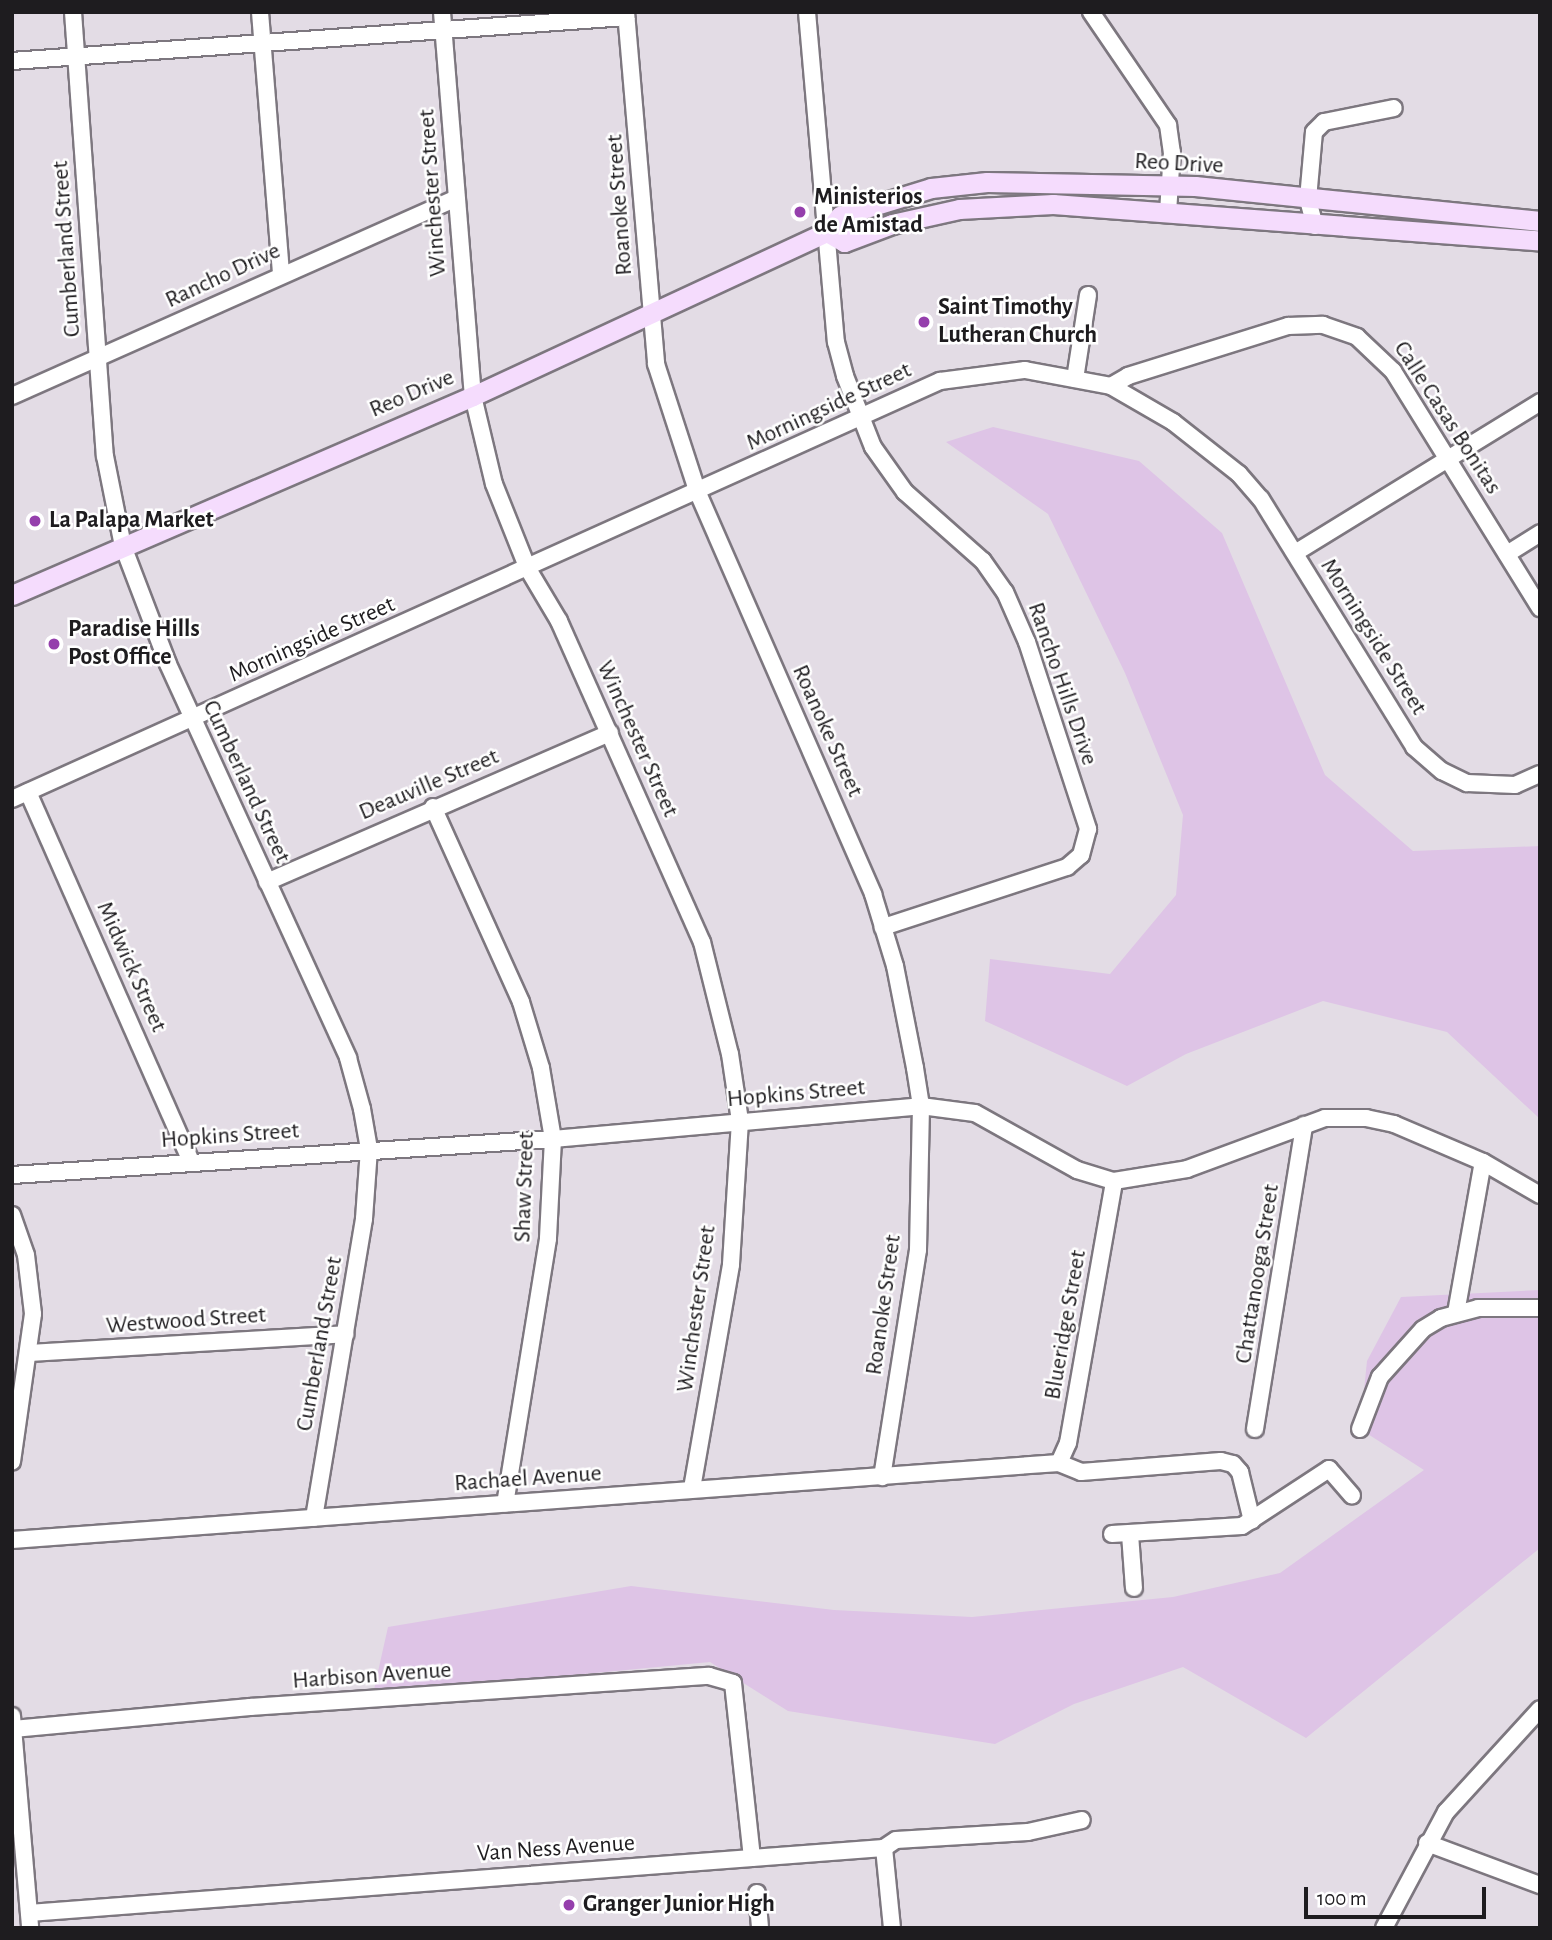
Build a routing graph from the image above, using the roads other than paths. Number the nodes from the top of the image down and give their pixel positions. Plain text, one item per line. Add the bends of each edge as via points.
1 (72, 12) edge
2 (260, 12) edge
3 (442, 12) edge
4 (807, 12) edge
5 (1091, 12) edge
6 (626, 15) edge
7 (444, 30) junction
8 (262, 43) junction
9 (75, 57) junction
10 (12, 61) edge
11 (1394, 108) dead end
12 (1172, 186) junction
13 (1308, 199) junction
14 (455, 200) junction
15 (1168, 213) junction
16 (1540, 221) edge
17 (1315, 226) junction
18 (827, 232) junction
19 (1540, 241) edge
20 (281, 273) junction
21 (1088, 295) dead end
22 (651, 313) junction
23 (97, 360) junction
24 (1075, 379) junction
25 (1111, 386) junction
26 (12, 396) edge
27 (473, 396) junction
28 (1540, 402) edge
29 (861, 417) junction
30 (1448, 458) junction
31 (698, 493) junction
32 (1540, 533) edge
33 (123, 546) junction
34 (1295, 553) junction
35 (1507, 554) junction
36 (528, 569) junction
37 (12, 595) edge
38 (1540, 608) edge
39 (192, 719) junction
40 (610, 733) junction
41 (1540, 774) edge
42 (28, 792) junction
43 (12, 799) edge
44 (433, 807) junction
45 (267, 882) junction
46 (883, 927) junction
47 (920, 1107) junction
48 (740, 1121) junction
49 (1304, 1125) junction
50 (553, 1139) junction
51 (369, 1149) junction
52 (191, 1161) junction
53 (1483, 1162) junction
54 (12, 1175) edge
55 (1114, 1181) junction
56 (1540, 1195) edge
57 (12, 1215) edge
58 (1540, 1308) edge
59 (1456, 1313) junction
60 (345, 1334) junction
61 (29, 1353) junction
62 (1255, 1429) dead end
63 (1360, 1429) dead end
64 (12, 1462) edge
65 (1053, 1465) junction
66 (882, 1477) junction
67 (691, 1489) junction
68 (1352, 1496) dead end
69 (505, 1504) junction
70 (314, 1518) junction
71 (1252, 1521) junction
72 (1112, 1534) dead end
73 (1130, 1534) junction
74 (12, 1540) edge
75 (1133, 1588) dead end
76 (1540, 1709) edge
77 (12, 1716) edge
78 (13, 1729) edge
79 (1082, 1820) dead end
80 (1427, 1843) junction
81 (884, 1848) junction
82 (752, 1858) junction
83 (1540, 1885) edge
84 (757, 1893) dead end
85 (30, 1920) edge
86 (760, 1928) edge
87 (892, 1928) edge
88 (1384, 1928) edge

1 - 9 street, Cumberland Street
2 - 8 street
3 - 7 street, Winchester Street
4 - 18 street, Rancho Hills Drive
5 - 12 street via 1168,125
6 - 7 street
6 - 22 street, Roanoke Street
7 - 8 street
7 - 14 street, Winchester Street
8 - 9 street
8 - 20 street
9 - 10 street
9 - 23 street, Cumberland Street
11 - 13 street via 1324,122 1314,132
12 - 13 main road, Reo Drive
12 - 15 street
12 - 18 main road, Reo Drive via 988,182 931,188 840,216
13 - 16 main road, Reo Drive
13 - 17 street
14 - 20 street, Rancho Drive
14 - 27 street, Winchester Street
15 - 17 main road, Reo Drive
15 - 18 main road, Reo Drive via 1003,204 938,213 844,242
17 - 19 main road, Reo Drive
18 - 22 main road, Reo Drive
18 - 29 street, Rancho Hills Drive via 836,342
20 - 23 street, Rancho Drive
21 - 24 street
22 - 27 main road, Reo Drive
22 - 31 street, Roanoke Street via 656,364
23 - 26 street, Rancho Drive
23 - 33 street, Cumberland Street via 105,456
24 - 25 street, Morningside Street
24 - 29 street, Morningside Street via 1024,370 940,381
25 - 30 street, Calle Casas Bonitas via 1128,376 1288,326 1335,327 1368,343 1385,360
25 - 34 street, Morningside Street via 1173,422 1239,474
27 - 33 main road, Reo Drive
27 - 36 street, Winchester Street via 494,484
28 - 30 street
29 - 31 street, Morningside Street
29 - 46 street, Rancho Hills Drive via 873,447 905,492 984,561 1005,592 1027,642 1088,829 1081,856 1059,869
30 - 34 street
30 - 35 street, Calle Casas Bonitas
31 - 36 street, Morningside Street
31 - 46 street, Roanoke Street
32 - 35 street
33 - 37 main road, Reo Drive
33 - 39 street, Cumberland Street
34 - 41 street, Morningside Street via 1414,747 1442,771 1467,783 1515,785
35 - 38 street, Calle Casas Bonitas
36 - 39 street, Morningside Street
36 - 40 street, Winchester Street via 559,621
39 - 42 street, Morningside Street
39 - 45 street, Cumberland Street
40 - 44 street, Deauville Street
40 - 48 street, Winchester Street via 702,942 725,1026
42 - 43 street, Morningside Street
42 - 52 street, Midwick Street
44 - 45 street, Deauville Street
44 - 50 street, Shaw Street via 521,1002 541,1068
45 - 51 street, Cumberland Street via 348,1058
46 - 47 street, Roanoke Street via 895,966
47 - 48 street, Hopkins Street
47 - 55 street, Hopkins Street via 975,1113 1065,1164
47 - 66 street, Roanoke Street via 918,1250
48 - 50 street, Hopkins Street
48 - 67 street, Winchester Street via 730,1265
49 - 53 street, Hopkins Street via 1338,1117 1384,1121
49 - 55 street, Hopkins Street via 1187,1169
49 - 62 street, Chattanooga Street
50 - 51 street, Hopkins Street
50 - 69 street, Shaw Street via 548,1238
51 - 52 street, Hopkins Street
51 - 60 street, Cumberland Street via 364,1219
52 - 54 street, Hopkins Street
53 - 56 street, Hopkins Street
53 - 59 street
55 - 65 street, Blueridge Street via 1068,1443
57 - 61 street via 31,1284
58 - 59 street via 1478,1308
59 - 63 street via 1423,1329 1402,1349 1380,1377
60 - 61 street, Westwood Street
60 - 70 street, Cumberland Street
61 - 64 street
65 - 66 street, Rachael Avenue
65 - 71 street, Rachael Avenue via 1081,1472 1221,1461 1233,1464 1240,1472
66 - 67 street, Rachael Avenue
67 - 69 street, Rachael Avenue
68 - 71 street via 1329,1469
69 - 70 street, Rachael Avenue
70 - 74 street, Rachael Avenue
71 - 73 street via 1242,1526
72 - 73 street
73 - 75 street
76 - 80 street via 1446,1812
77 - 78 street
78 - 82 street, Harbison Avenue via 250,1707 709,1676 733,1683
78 - 85 street
79 - 81 street, Van Ness Avenue via 1028,1832 896,1840
80 - 83 street
80 - 88 street
81 - 82 street, Van Ness Avenue
81 - 87 street
82 - 85 street, Van Ness Avenue
84 - 86 street

